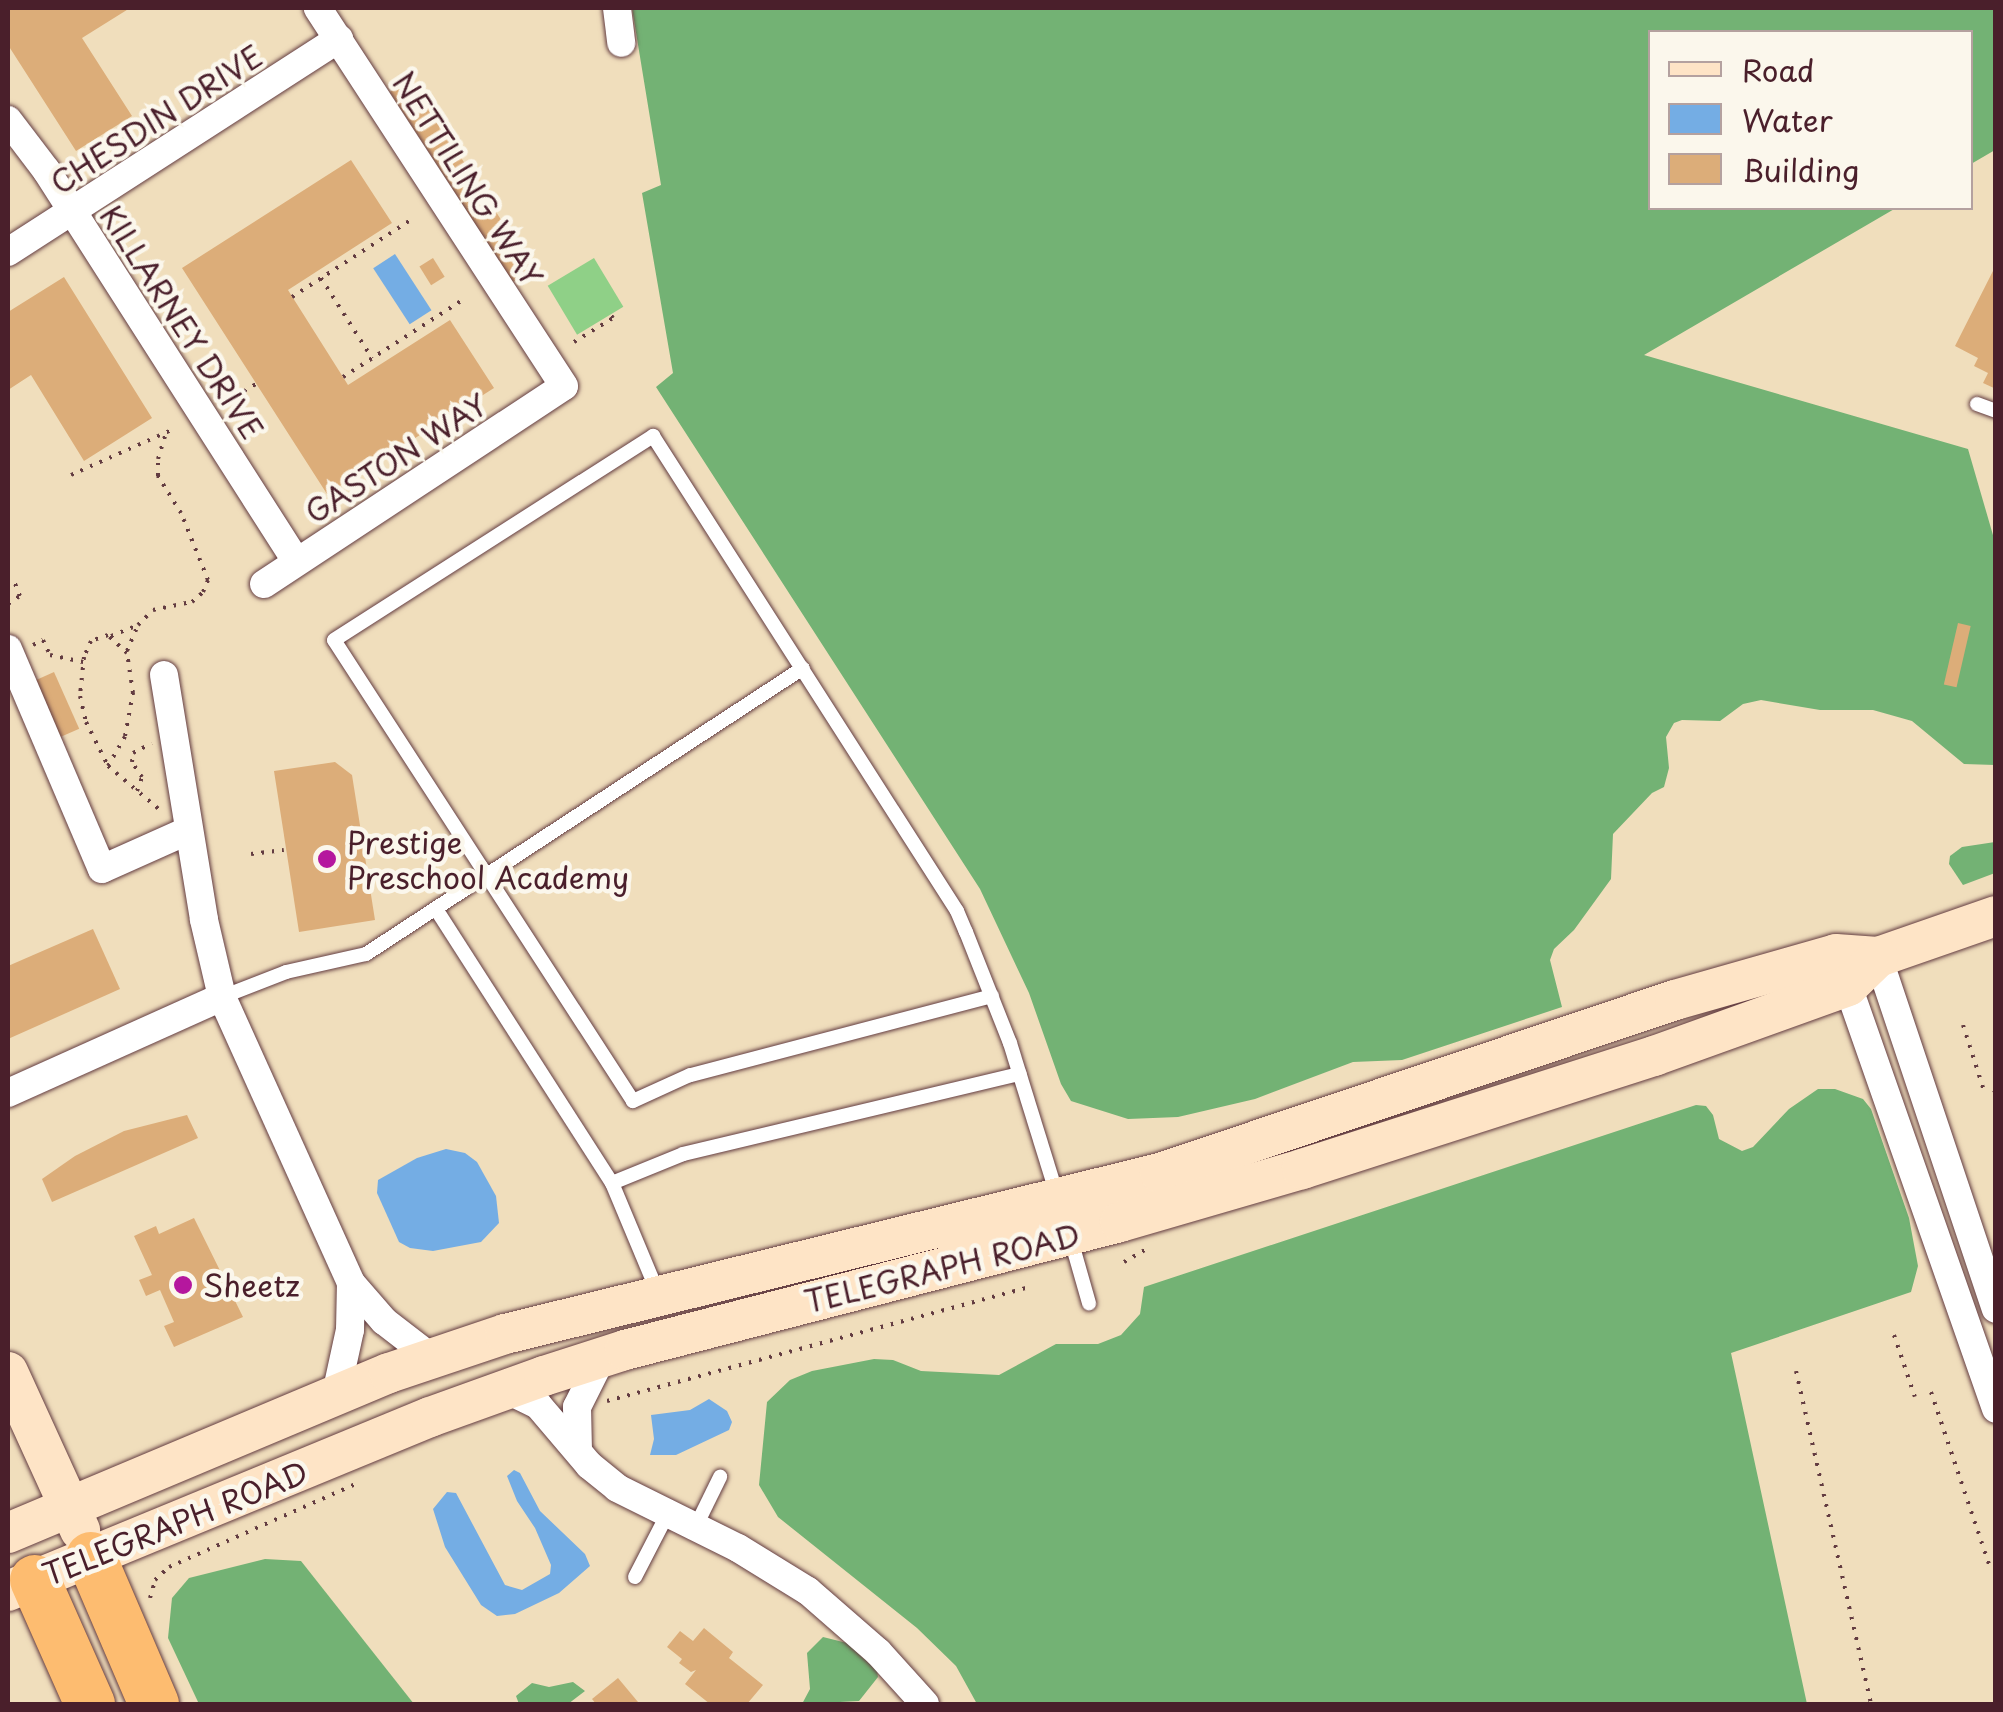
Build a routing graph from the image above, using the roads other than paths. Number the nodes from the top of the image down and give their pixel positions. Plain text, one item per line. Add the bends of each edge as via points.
1 (318, 8) edge
2 (617, 8) edge
3 (339, 39) junction
4 (621, 42) dead end
5 (8, 120) edge
6 (72, 211) junction
7 (8, 252) edge
8 (564, 386) joint
9 (1976, 404) dead end
10 (1996, 410) edge
11 (297, 562) junction
12 (264, 584) dead end
13 (16, 647) edge
14 (803, 668) junction
15 (164, 675) dead end
16 (189, 830) junction
17 (485, 876) junction
18 (436, 909) junction
19 (1996, 916) edge
20 (1878, 957) junction
21 (1842, 970) junction
22 (992, 996) junction
23 (222, 997) junction
24 (1020, 1074) junction
25 (8, 1093) edge
26 (1951, 1174) junction
27 (612, 1183) junction
28 (1918, 1185) junction
29 (1064, 1218) junction
30 (350, 1283) junction
31 (658, 1294) junction
32 (1089, 1302) dead end
33 (1994, 1305) edge
34 (1962, 1311) junction
35 (671, 1338) junction
36 (602, 1357) junction
37 (432, 1358) junction
38 (8, 1372) edge
39 (505, 1389) junction
40 (336, 1394) junction
41 (1996, 1409) edge
42 (578, 1451) junction
43 (720, 1477) dead end
44 (69, 1506) junction
45 (668, 1513) junction
46 (10, 1526) edge
47 (696, 1526) junction
48 (91, 1557) junction
49 (635, 1578) dead end
50 (21, 1586) edge
51 (90, 1704) edge
52 (154, 1704) edge
53 (925, 1704) edge

1 - 3 street, NETTILING WAY
2 - 4 street
3 - 6 street, CHESDIN DRIVE
3 - 8 street, NETTILING WAY
5 - 6 street, KILLARNEY DRIVE
6 - 7 street, CHESDIN DRIVE
6 - 11 street, KILLARNEY DRIVE
8 - 11 street, GASTON WAY
9 - 10 lane
11 - 12 street, GASTON WAY
13 - 16 street via 102,869
14 - 17 lane
14 - 17 lane via 653,436 334,640
14 - 22 lane via 957,911
15 - 16 street
16 - 23 street
17 - 18 lane
17 - 22 lane via 634,1101 690,1075
18 - 23 lane via 366,954 286,972
18 - 27 lane
19 - 20 main road, TELEGRAPH ROAD
20 - 21 main road, TELEGRAPH ROAD
20 - 26 street
21 - 28 street
21 - 29 main road, TELEGRAPH ROAD via 1676,1000 1243,1148
22 - 24 lane
23 - 25 street
23 - 30 street
24 - 27 lane via 684,1154
24 - 29 lane
26 - 28 lane
26 - 33 street
27 - 31 lane
28 - 34 street
29 - 31 main road, TELEGRAPH ROAD
29 - 32 lane
29 - 35 main road, TELEGRAPH ROAD
30 - 37 street via 384,1321
30 - 40 street via 350,1338
31 - 35 main road
31 - 37 main road, TELEGRAPH ROAD
33 - 34 lane
34 - 41 street
35 - 36 main road, TELEGRAPH ROAD
36 - 39 main road, TELEGRAPH ROAD
36 - 42 street via 577,1408
37 - 40 main road, TELEGRAPH ROAD
38 - 44 main road
39 - 42 street via 544,1410
39 - 48 main road, TELEGRAPH ROAD
40 - 44 main road, TELEGRAPH ROAD
42 - 45 street via 602,1478
43 - 47 lane
44 - 46 main road, TELEGRAPH ROAD
44 - 48 main road
45 - 47 street
45 - 49 lane
46 - 50 main road
47 - 53 street via 826,1605
48 - 50 main road, TELEGRAPH ROAD
48 - 52 highway
50 - 51 highway

